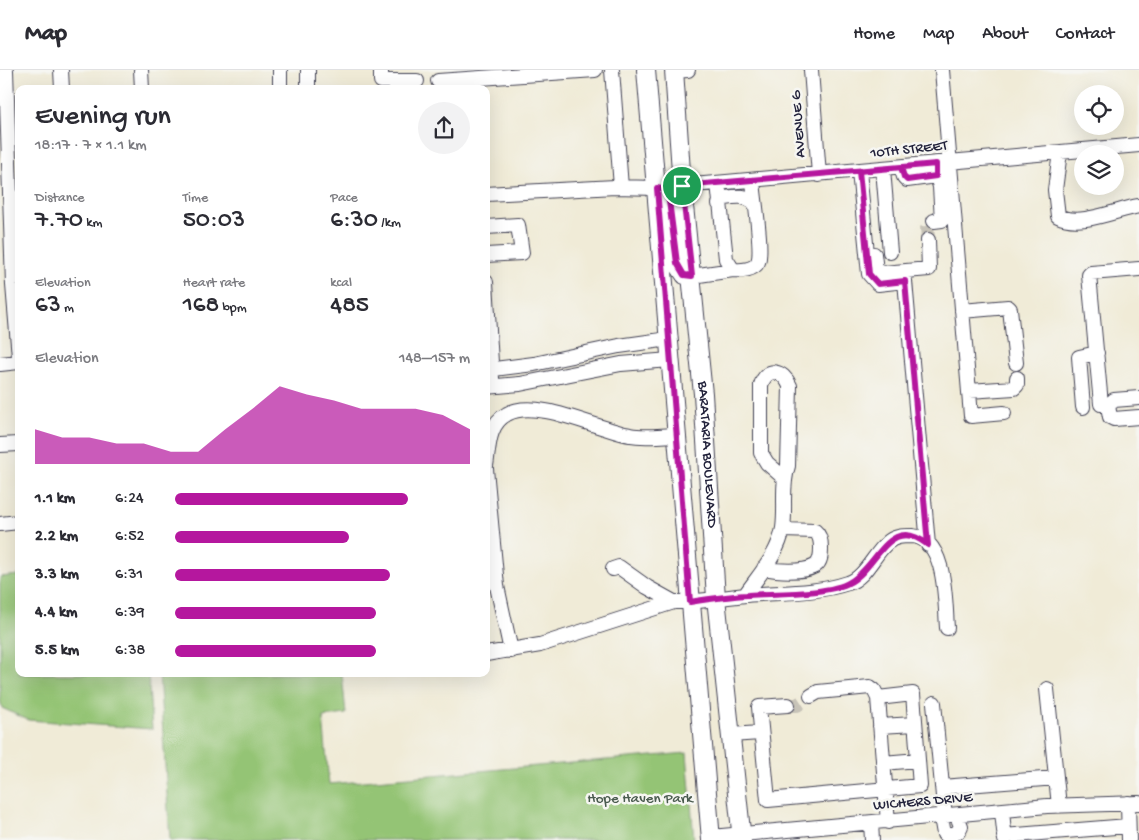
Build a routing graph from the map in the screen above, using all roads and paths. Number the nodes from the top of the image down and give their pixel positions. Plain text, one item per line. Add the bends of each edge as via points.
1 (6, 70) edge
2 (61, 70) edge
3 (141, 70) edge
4 (280, 70) edge
5 (308, 70) edge
6 (381, 70) edge
7 (595, 70) edge
8 (612, 70) edge
9 (646, 70) edge
10 (679, 70) edge
11 (811, 70) edge
12 (942, 70) edge
13 (438, 76) edge
14 (417, 81) edge
15 (62, 85) edge
16 (142, 85) edge
17 (280, 85) edge
18 (308, 85) edge
19 (648, 91) junction
20 (13, 97) edge
21 (1139, 145) edge
22 (1060, 152) junction
23 (940, 168) junction
24 (883, 169) junction
25 (859, 171) junction
26 (818, 175) junction
27 (753, 180) junction
28 (718, 183) junction
29 (682, 186) junction
30 (14, 187) edge
31 (621, 187) junction
32 (657, 188) junction
33 (490, 194) edge
34 (755, 203) junction
35 (719, 204) junction
36 (861, 204) junction
37 (1139, 206) edge
38 (934, 221) tunnel mouth
39 (490, 227) edge
40 (15, 228) edge
41 (928, 240) tunnel mouth
42 (890, 252) dead end
43 (490, 255) edge
44 (1139, 269) edge
45 (733, 270) junction
46 (692, 276) junction
47 (962, 311) junction
48 (669, 339) junction
49 (1097, 353) junction
50 (670, 360) junction
51 (15, 362) edge
52 (0, 364) edge
53 (1016, 364) dead end
54 (490, 370) edge
55 (1017, 378) dead end
56 (490, 387) edge
57 (969, 392) junction
58 (1139, 398) edge
59 (1101, 404) dead end
60 (1083, 407) dead end
61 (1004, 413) dead end
62 (1139, 416) edge
63 (677, 435) junction
64 (490, 437) edge
65 (15, 444) edge
66 (0, 445) edge
67 (784, 478) junction
68 (490, 510) edge
69 (15, 522) edge
70 (0, 524) edge
71 (783, 530) junction
72 (928, 545) junction
73 (764, 568) junction
74 (613, 569) dead end
75 (647, 587) junction
76 (745, 595) junction
77 (716, 598) junction
78 (682, 602) junction
79 (647, 612) junction
80 (947, 628) dead end
81 (511, 651) junction
82 (490, 654) edge
83 (1047, 689) dead end
84 (811, 696) tunnel mouth
85 (878, 698) junction
86 (934, 703) dead end
87 (788, 705) tunnel mouth
88 (916, 724) junction
89 (880, 726) junction
90 (760, 733) junction
91 (731, 735) junction
92 (918, 760) junction
93 (882, 763) junction
94 (1056, 778) junction
95 (942, 787) junction
96 (885, 789) junction
97 (1134, 803) edge
98 (1059, 806) junction
99 (1002, 812) junction
100 (948, 816) junction
101 (888, 822) junction
102 (871, 823) junction
103 (1128, 826) junction
104 (1106, 834) edge
105 (797, 835) edge
106 (742, 837) edge
107 (711, 838) edge
108 (1010, 838) edge
109 (872, 840) edge
110 (1128, 840) edge

1 - 20 street
2 - 15 street
3 - 16 street
4 - 17 street
5 - 18 street
6 - 14 street via 381,81
7 - 13 street
8 - 31 street
9 - 19 main road, BARATARIA BOULEVARD
10 - 29 main road, BARATARIA BOULEVARD
11 - 26 street, AVENUE G
12 - 23 street
13 - 14 street
19 - 29 main road via 656,100 666,177
19 - 32 main road, BARATARIA BOULEVARD
20 - 30 street
21 - 22 street, 10TH STREET
22 - 23 street, 10TH STREET
22 - 37 street via 1055,190 1058,216 1066,220 1082,220
23 - 24 street, 10TH STREET
23 - 38 street via 942,220
23 - 47 street
24 - 25 street, 10TH STREET
24 - 42 street
25 - 26 street, 10TH STREET
25 - 36 street
26 - 27 street, 10TH STREET
27 - 28 street, 10TH STREET
27 - 34 street
28 - 29 street, 10TH STREET
28 - 35 street
29 - 46 main road, BARATARIA BOULEVARD
30 - 40 street
31 - 32 street
31 - 33 street
32 - 46 main road via 668,193 677,263 684,275
32 - 48 main road, BARATARIA BOULEVARD
34 - 35 street via 740,196 725,198
34 - 45 street via 758,261 746,270
35 - 45 street via 726,259
36 - 41 street via 871,227 876,270 883,273 929,269
36 - 72 street via 871,279 878,284 905,281
39 - 43 street via 518,225 522,252
44 - 49 street via 1089,275
45 - 46 street
46 - 77 main road, BARATARIA BOULEVARD
47 - 53 street via 1008,307
47 - 57 street
48 - 50 main road, BARATARIA BOULEVARD
48 - 54 street
49 - 59 street
49 - 60 street via 1079,357
50 - 56 street via 621,364
50 - 63 main road, BARATARIA BOULEVARD
51 - 52 street
55 - 57 street via 1014,388
57 - 61 street via 972,416
58 - 62 street via 1114,400 1108,406 1110,416 1114,418
63 - 64 street via 632,436 558,413 526,409 506,414 491,430
63 - 78 main road, BARATARIA BOULEVARD
65 - 66 street
67 - 67 street via 788,466 790,386 786,376 772,371 763,378 761,385 761,453
67 - 71 street
68 - 81 street via 497,586
69 - 70 street
71 - 73 street
71 - 73 street via 803,529 818,534 820,559 816,566 806,568
72 - 76 street via 918,536 900,536 888,542 850,582 825,589
72 - 80 street via 943,573
73 - 76 street
74 - 75 street via 619,568
75 - 78 street
75 - 79 street
76 - 77 street
77 - 78 street
77 - 91 main road, BARATARIA BOULEVARD
78 - 79 street
78 - 107 main road, BARATARIA BOULEVARD
79 - 81 street
81 - 82 street
83 - 94 street
84 - 85 street via 818,692 870,688
85 - 88 street via 913,694
85 - 89 street
86 - 95 street
87 - 90 street via 759,707
88 - 89 street
88 - 92 street
89 - 93 street
90 - 91 street
90 - 96 street via 768,800
91 - 106 main road, BARATARIA BOULEVARD
92 - 93 street
92 - 96 street via 920,786
93 - 96 street
94 - 95 street
94 - 98 street
95 - 100 street
96 - 101 street
97 - 98 street, WICHERS DRIVE
97 - 103 street
98 - 99 street, WICHERS DRIVE
99 - 100 street, WICHERS DRIVE
99 - 108 street
100 - 101 street, WICHERS DRIVE
101 - 102 street, WICHERS DRIVE
102 - 105 street, WICHERS DRIVE
102 - 109 street
103 - 104 street
103 - 110 street
104 - 108 street
105 - 106 street, WICHERS DRIVE
106 - 107 street, WICHERS DRIVE

